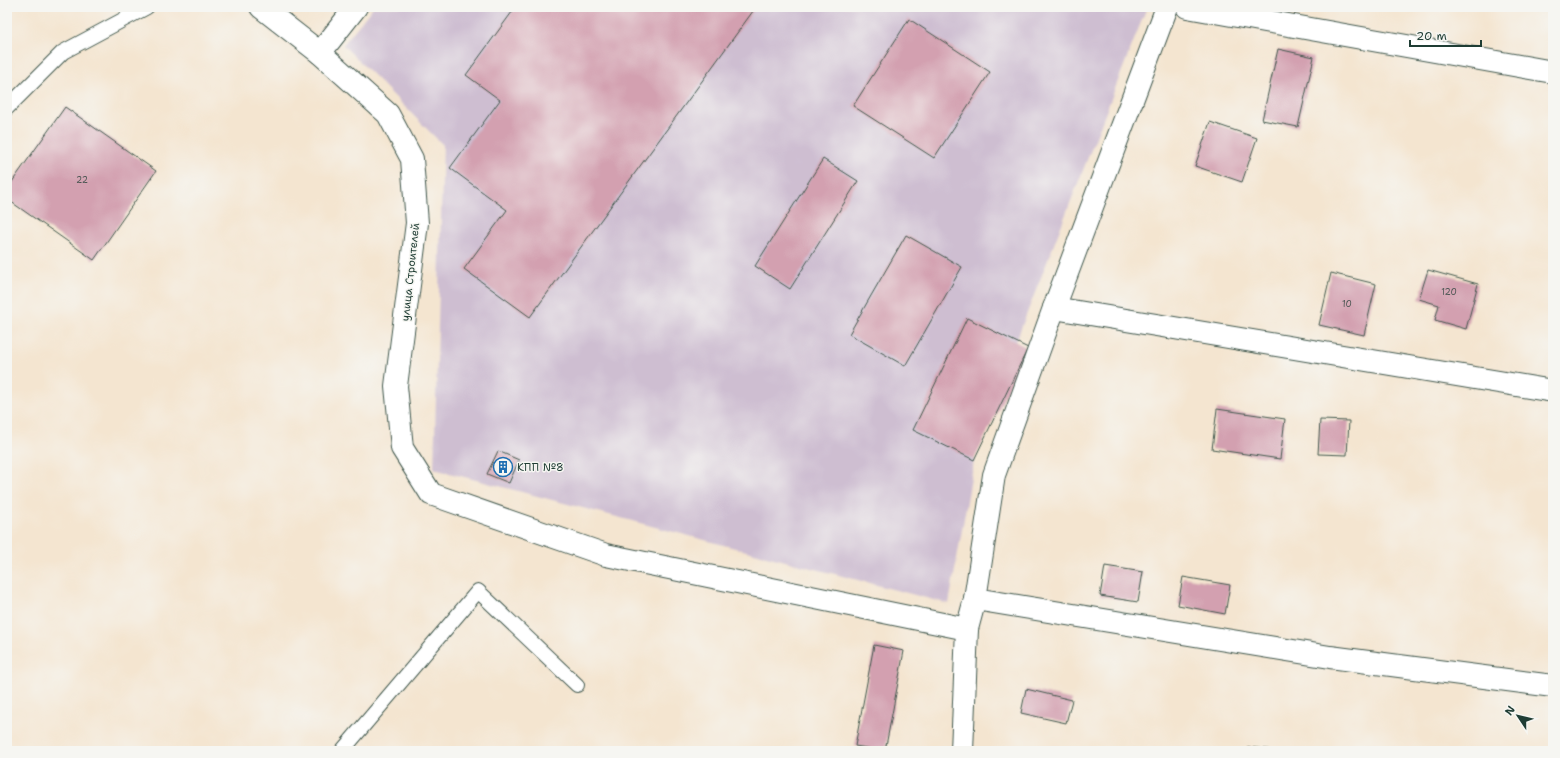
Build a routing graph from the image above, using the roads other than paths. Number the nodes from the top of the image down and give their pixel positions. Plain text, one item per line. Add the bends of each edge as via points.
1 (147, 7) edge
2 (261, 7) edge
3 (356, 7) edge
4 (1167, 7) edge
5 (1187, 7) edge
6 (320, 53) junction
7 (1553, 72) edge
8 (7, 108) edge
9 (1054, 308) junction
10 (1553, 391) edge
11 (975, 599) junction
12 (967, 629) junction
13 (577, 685) dead end
14 (1553, 686) edge
15 (342, 751) edge
16 (962, 751) edge

1 - 8 lane via 63,52
2 - 6 street, улица Строителей
3 - 6 street
4 - 9 street
5 - 7 street
6 - 12 street, улица Строителей via 388,114 412,159 417,223 396,386 402,448 431,494 606,555
9 - 10 street
9 - 11 street via 994,475
11 - 12 street
11 - 14 street via 1330,657
12 - 16 street
13 - 15 lane via 478,591

